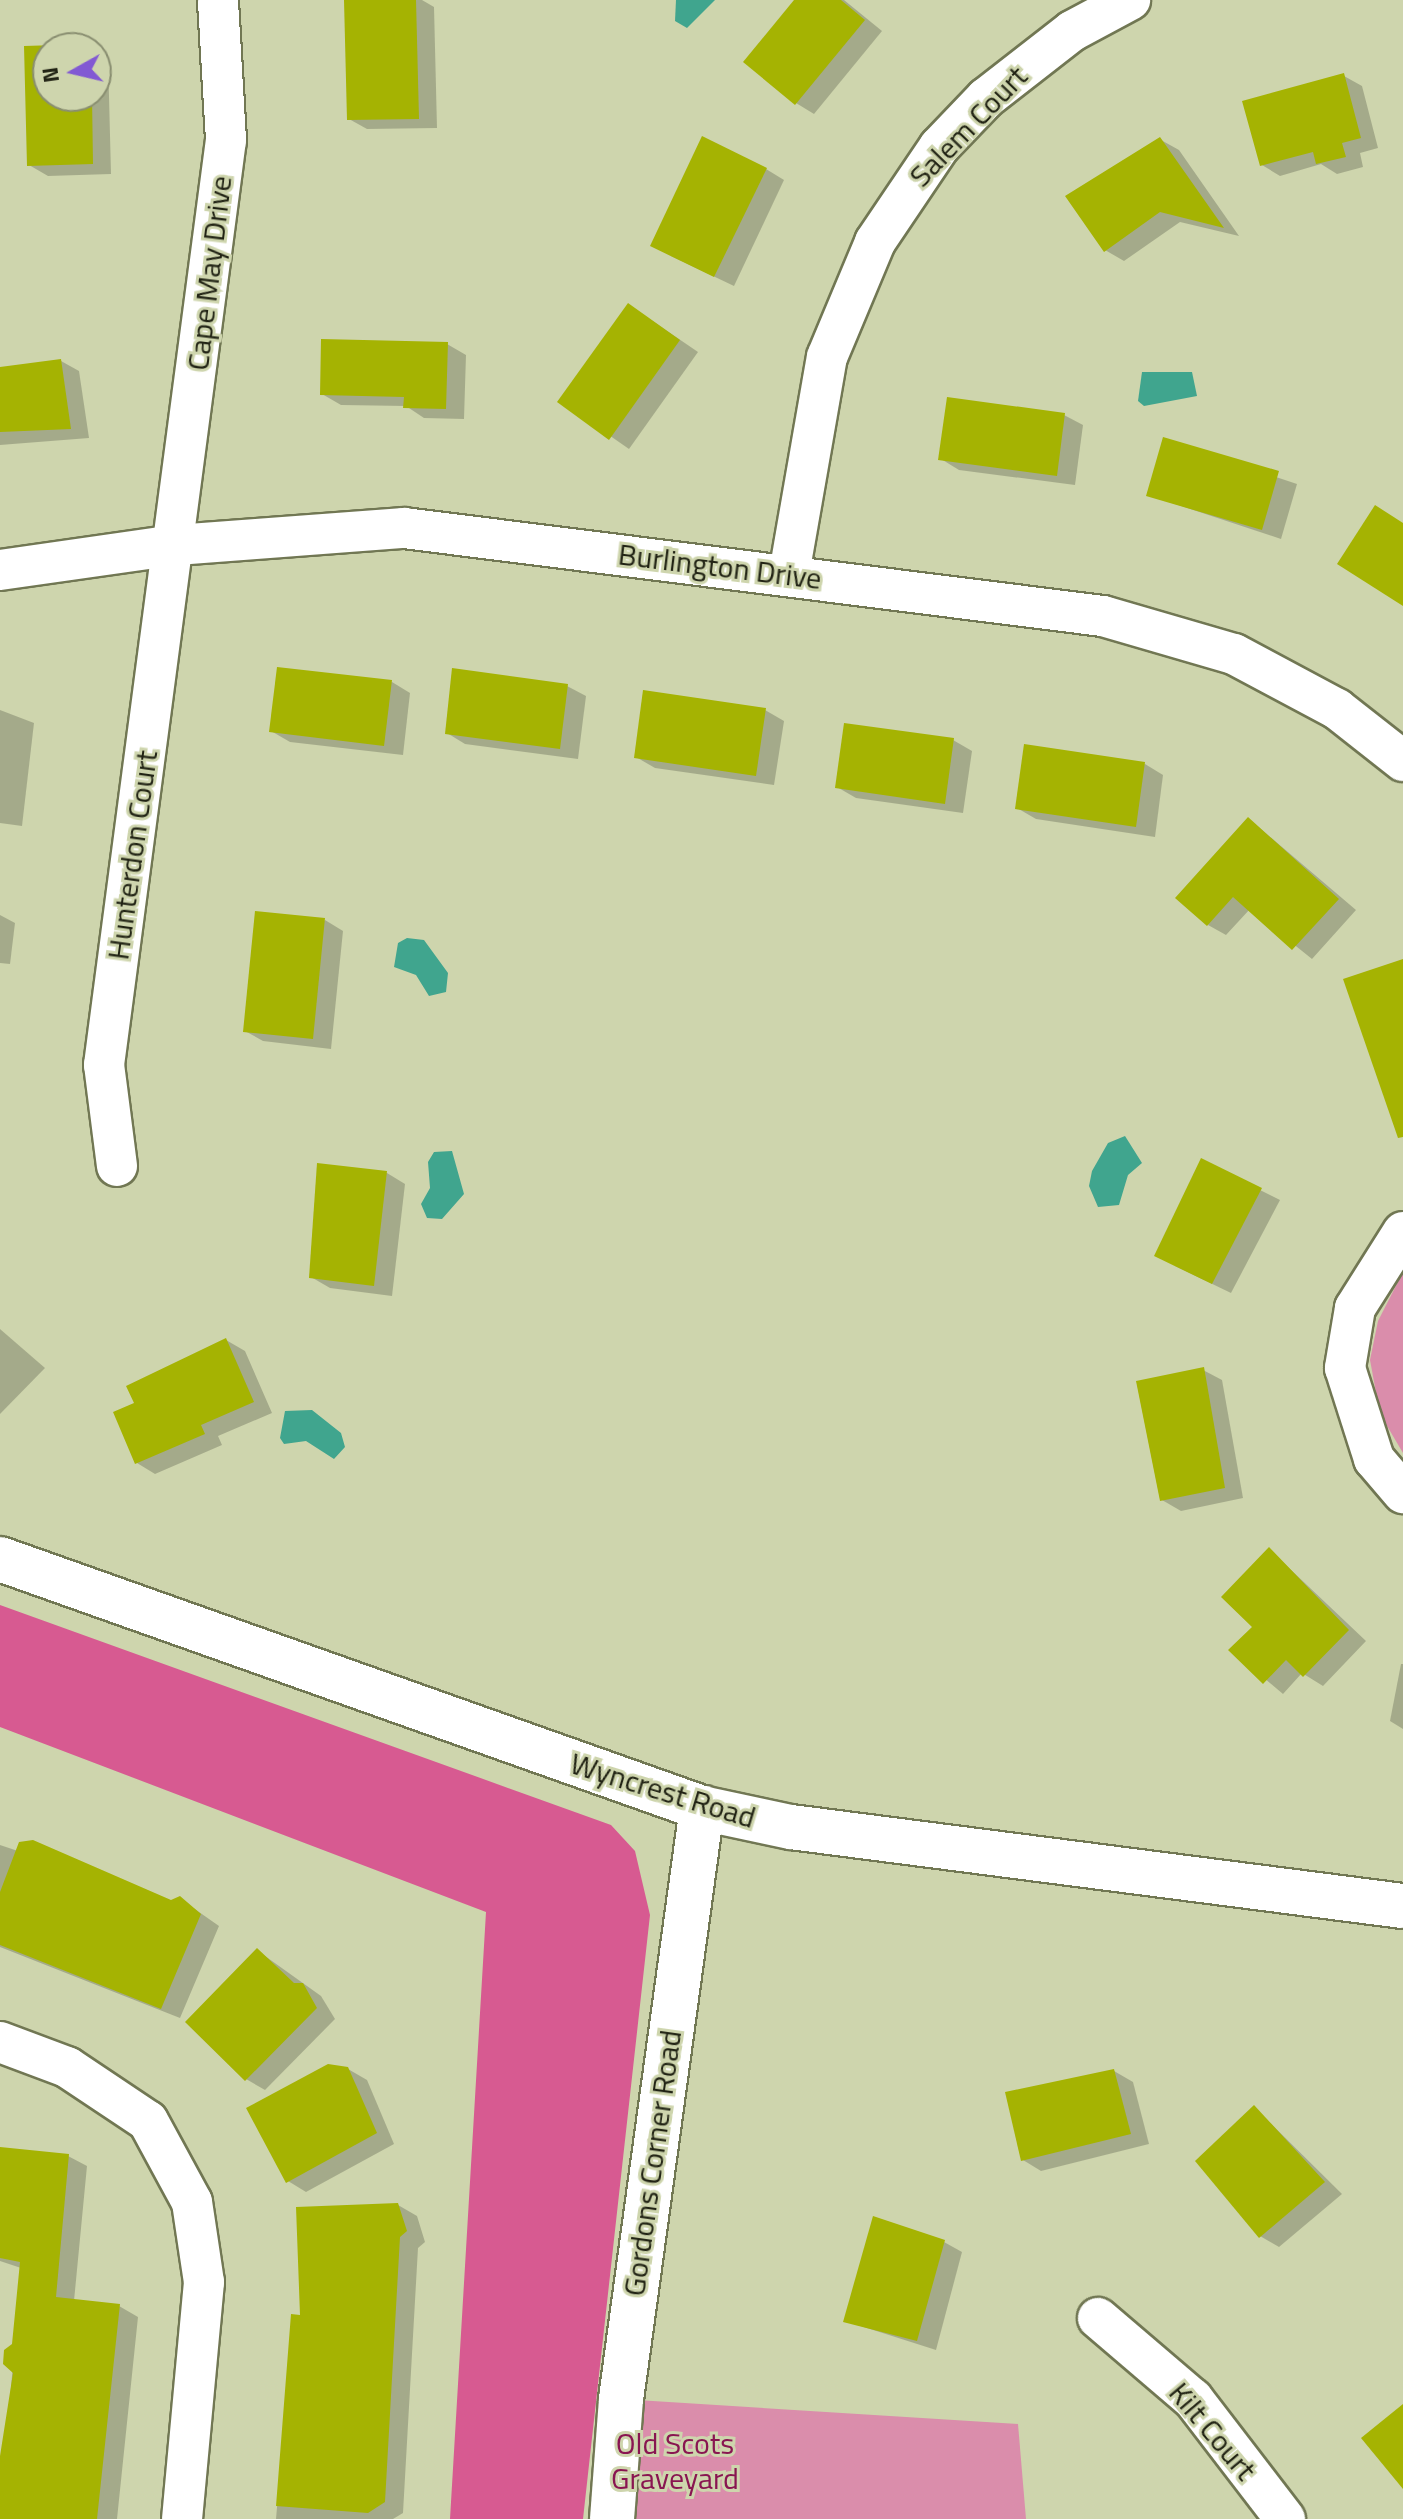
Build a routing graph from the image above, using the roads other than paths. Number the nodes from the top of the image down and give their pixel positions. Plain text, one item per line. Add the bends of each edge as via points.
1 (218, 0) edge
2 (1130, 0) edge
3 (176, 545) junction
4 (0, 570) edge
5 (789, 574) junction
6 (1403, 761) edge
7 (117, 1166) dead end
8 (1403, 1232) edge
9 (1403, 1493) edge
10 (0, 1559) edge
11 (702, 1808) junction
12 (1403, 1906) edge
13 (0, 2042) edge
14 (1098, 2318) dead end
15 (182, 2519) edge
16 (612, 2519) edge
17 (1285, 2519) edge

1 - 3 street, Cape May Drive via 226,140
2 - 5 street, Salem Court via 1072,31 986,98 939,147 875,242 827,357
3 - 4 street, Burlington Drive
3 - 5 street, Burlington Drive via 404,528
3 - 7 street, Hunterdon Court via 104,1065
5 - 6 street, Burlington Drive via 1162,629 1300,687
8 - 9 street via 1355,1308 1345,1368 1374,1459
10 - 11 street, Wyncrest Road
11 - 12 street, Wyncrest Road via 791,1827
11 - 16 street, Gordons Corner Road via 621,2399
13 - 15 street via 67,2067 148,2121 192,2202 204,2282
14 - 17 street, Kilt Court via 1193,2399

